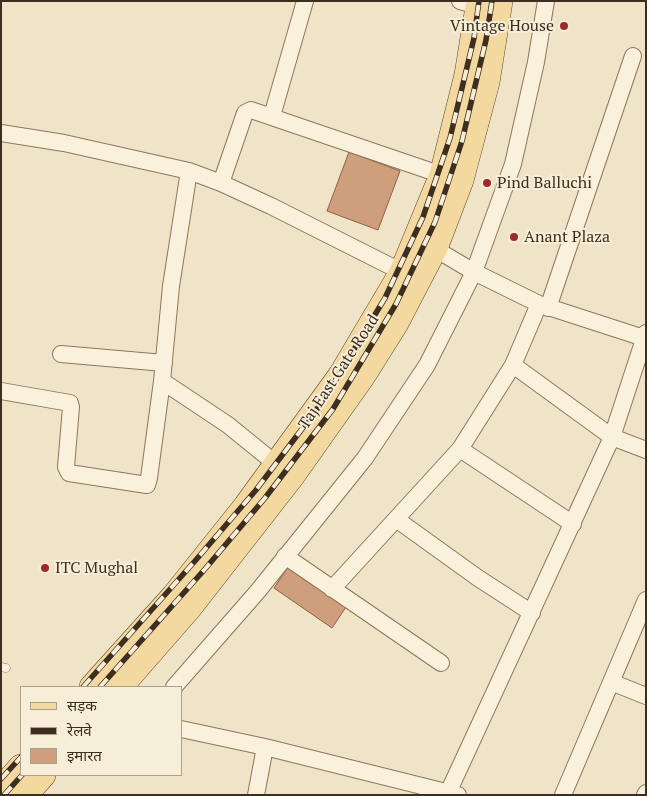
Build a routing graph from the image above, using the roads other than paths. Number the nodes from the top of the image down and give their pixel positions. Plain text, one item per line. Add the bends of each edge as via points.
1 (305, 1) edge
2 (546, 1) edge
3 (480, 2) edge
4 (633, 56) dead end
5 (272, 116) junction
6 (1, 133) edge
7 (189, 171) junction
8 (442, 175) junction
9 (221, 183) junction
10 (426, 244) junction
11 (402, 272) junction
12 (474, 272) junction
13 (544, 306) junction
14 (645, 336) edge
15 (62, 354) dead end
16 (164, 362) junction
17 (513, 365) junction
18 (162, 381) junction
19 (1, 392) edge
20 (612, 437) junction
21 (460, 449) junction
22 (646, 450) edge
23 (276, 464) junction
24 (396, 520) junction
25 (573, 524) junction
26 (286, 556) junction
27 (332, 589) junction
28 (646, 600) edge
29 (532, 613) junction
30 (441, 663) dead end
31 (611, 682) junction
32 (93, 686) edge
33 (121, 686) edge
34 (175, 686) edge
35 (646, 696) edge
36 (182, 729) edge
37 (265, 747) junction
38 (20, 768) edge
39 (42, 776) edge
40 (1, 790) edge
41 (451, 794) edge
42 (25, 795) edge
43 (256, 795) edge
44 (563, 795) edge

1 - 5 street
2 - 12 street via 513,164
3 - 8 main road, Taj East Gate Road via 467,75
3 - 10 main road via 487,82 461,180
4 - 13 street
5 - 8 street
5 - 9 street via 254,110 246,113
6 - 7 street via 64,143
7 - 9 street
7 - 16 street via 170,286
8 - 10 main road, Taj East Gate Road
9 - 11 street
10 - 11 main road, Taj East Gate Road
10 - 12 street
10 - 33 main road via 396,323 362,377 292,476 189,608
11 - 23 main road, Taj East Gate Road via 342,375
12 - 13 street
12 - 26 street via 422,373 365,458
13 - 14 street
13 - 17 street
14 - 20 street
15 - 16 street
16 - 18 street
17 - 20 street
17 - 21 street
18 - 19 street via 147,485 69,473 66,467 70,403
18 - 23 street via 228,424
20 - 22 street
20 - 25 street
21 - 24 street
21 - 25 street
23 - 32 main road, Taj East Gate Road via 174,596
24 - 27 street
24 - 29 street
25 - 29 street
26 - 27 street
26 - 34 street
27 - 30 street
28 - 31 street
29 - 41 street
31 - 35 street
31 - 44 street
36 - 37 street
37 - 41 street
37 - 43 street
38 - 40 main road
39 - 42 main road

